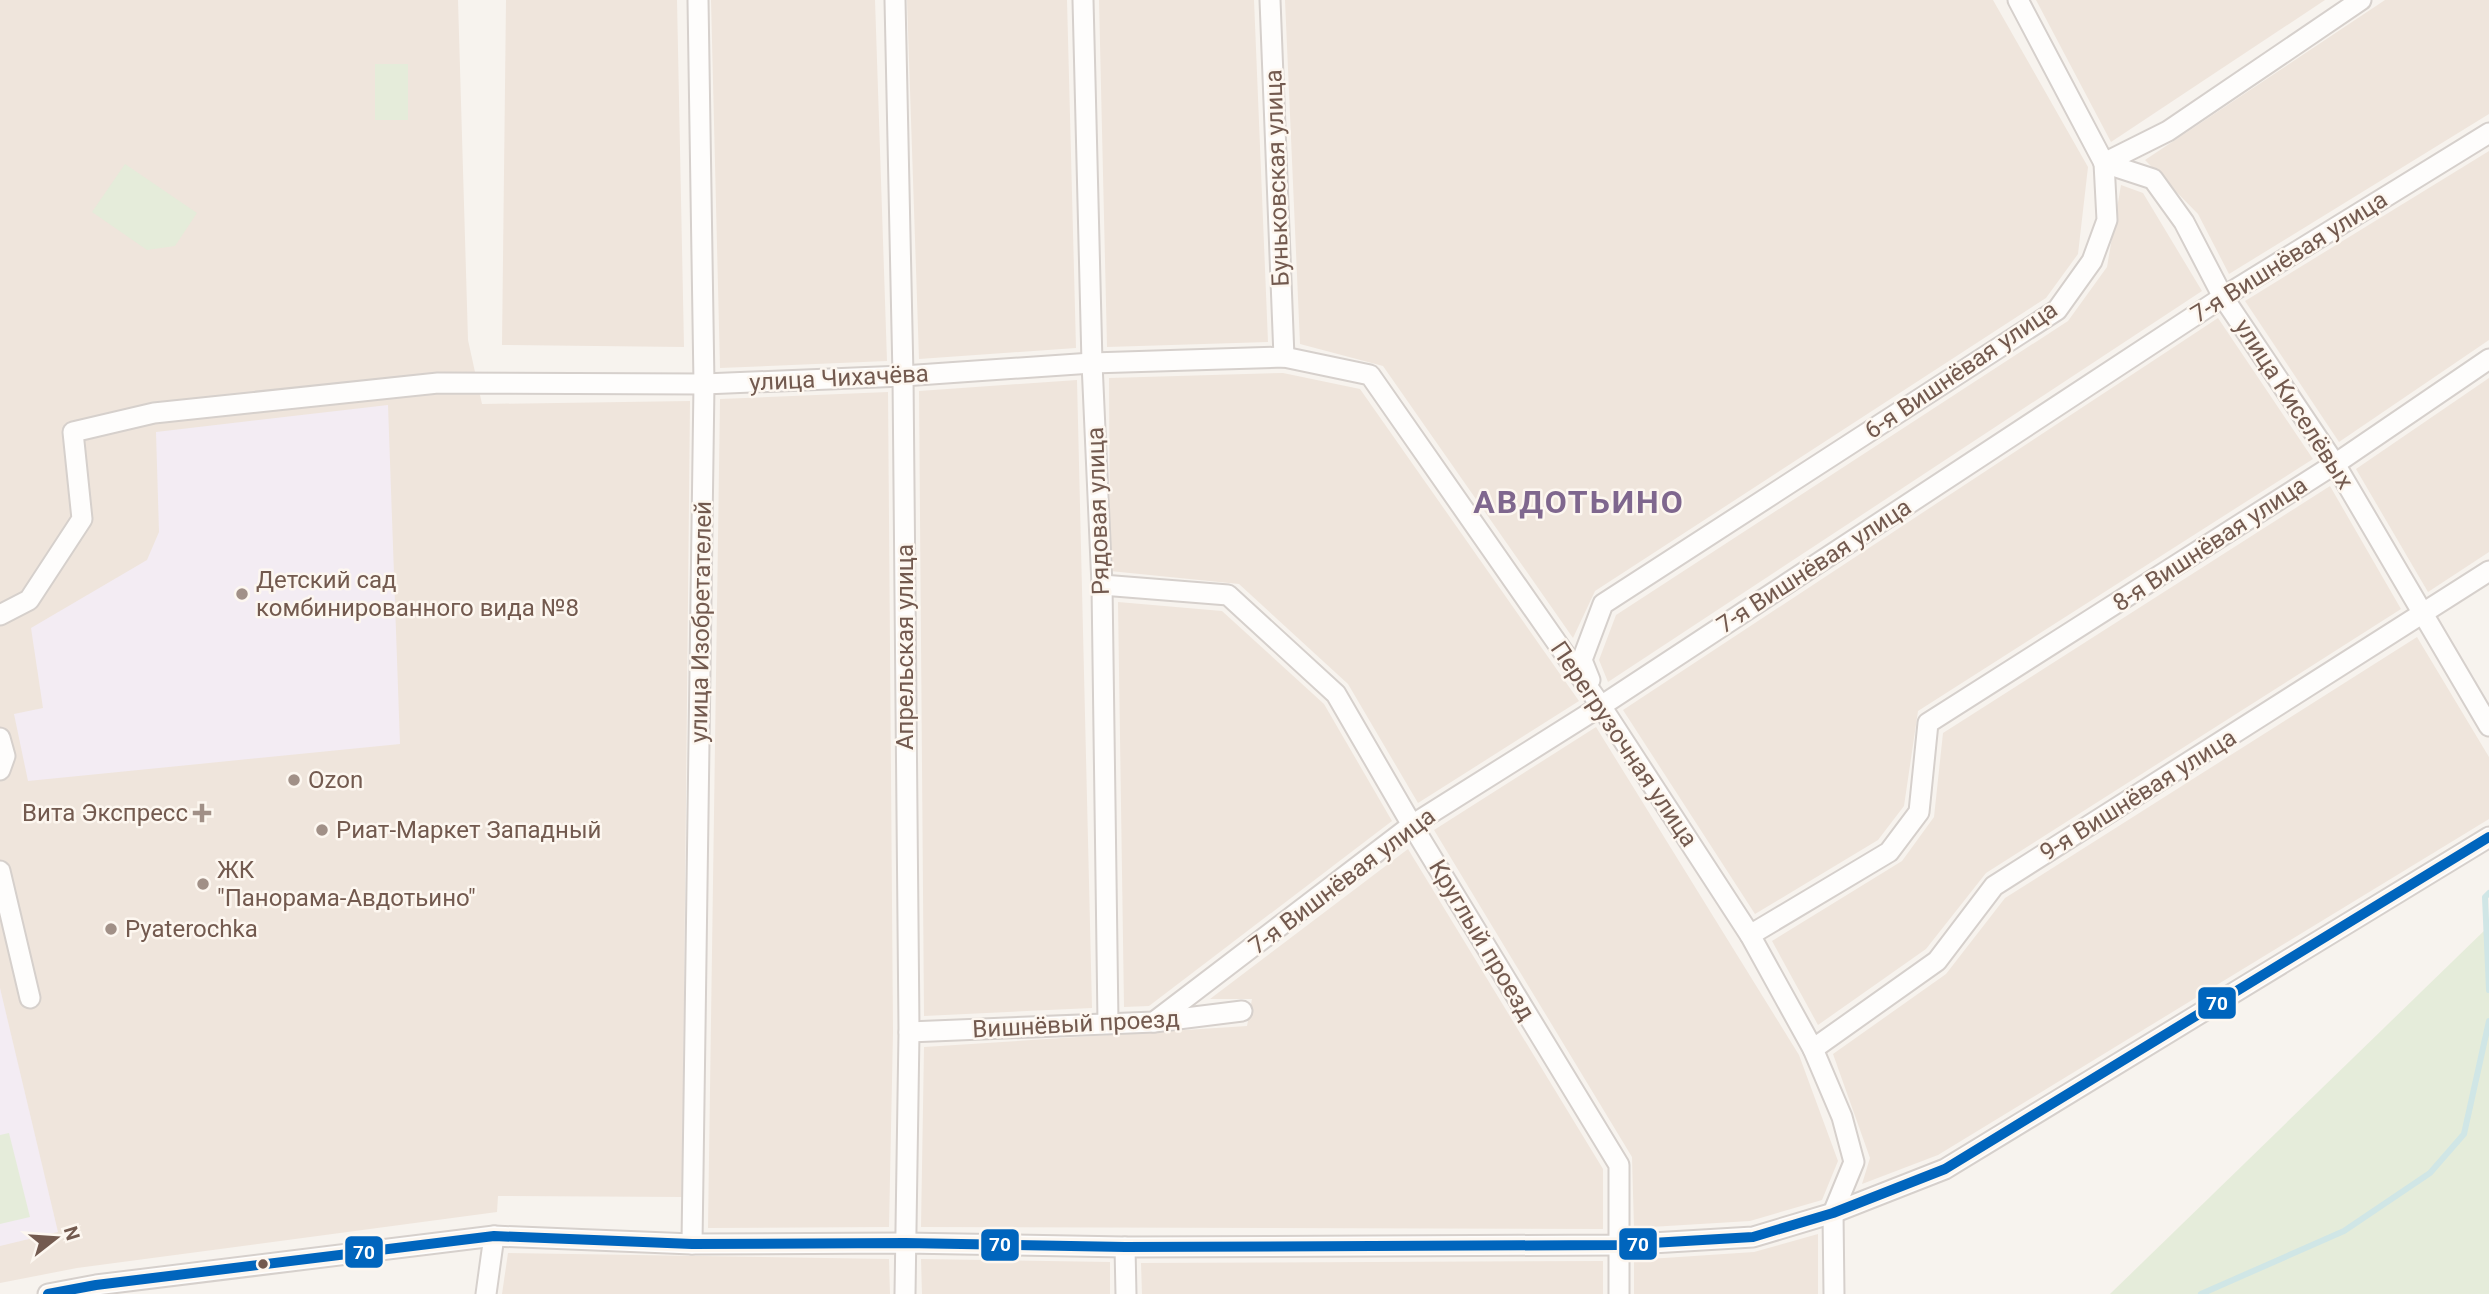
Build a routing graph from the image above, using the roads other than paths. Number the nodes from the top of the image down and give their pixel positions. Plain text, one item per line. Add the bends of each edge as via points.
1 (698, 0) edge
2 (895, 0) edge
3 (1083, 0) edge
4 (1269, 0) edge
5 (2018, 0) edge
6 (2361, 0) edge
7 (2489, 133) edge
8 (2104, 163) junction
9 (2223, 297) junction
10 (1284, 357) junction
11 (2489, 359) edge
12 (1092, 363) junction
13 (903, 376) junction
14 (704, 384) junction
15 (2335, 464) junction
16 (2489, 571) edge
17 (1102, 584) junction
18 (2423, 614) junction
19 (0, 615) edge
20 (1601, 706) junction
21 (2489, 726) edge
22 (0, 738) edge
23 (0, 770) edge
24 (1412, 825) junction
25 (2489, 837) edge
26 (0, 871) edge
27 (1751, 935) junction
28 (30, 998) dead end
29 (1242, 1011) dead end
30 (1154, 1021) junction
31 (1108, 1023) junction
32 (909, 1032) junction
33 (1813, 1049) junction
34 (1833, 1213) junction
35 (494, 1236) junction
36 (905, 1243) junction
37 (692, 1244) junction
38 (1618, 1245) junction
39 (1125, 1247) junction
40 (48, 1294) edge
41 (486, 1294) edge
42 (905, 1294) edge
43 (1126, 1294) edge
44 (1619, 1294) edge
45 (1834, 1294) edge

1 - 14 street, улица Изобретателей
2 - 13 street, Апрельская улица
3 - 12 street, Рядовая улица
4 - 10 street, Буньковская улица
5 - 8 street
6 - 8 street via 2168,131
7 - 9 street, 7-я Вишнёвая улица
8 - 9 street, улица Киселёвых via 2152,179 2184,222
8 - 20 street, 6-я Вишнёвая улица via 2107,220 2092,261 2057,310 1603,604 1582,660
9 - 15 street, улица Киселёвых
9 - 20 street, 7-я Вишнёвая улица
10 - 12 street, улица Чихачёва
10 - 20 street, Перегрузочная улица via 1370,374
11 - 15 street, 8-я Вишнёвая улица
12 - 13 street, улица Чихачёва
12 - 17 street, Рядовая улица
13 - 14 street, улица Чихачёва
13 - 32 street, Апрельская улица
14 - 19 street, улица Чихачёва via 394,386 154,413 74,432 82,519 29,600
14 - 37 street, улица Изобретателей
15 - 18 street, улица Киселёвых
15 - 27 street, 8-я Вишнёвая улица via 1928,723 1919,812 1889,852
16 - 18 street, 9-я Вишнёвая улица
17 - 24 street, Круглый проезд via 1228,595 1336,694
17 - 31 street, Рядовая улица
18 - 21 street, улица Киселёвых
18 - 33 street, 9-я Вишнёвая улица via 1994,886 1937,961
20 - 24 street, 7-я Вишнёвая улица
20 - 27 street, Перегрузочная улица
22 - 23 street via 5,757
24 - 30 street, 7-я Вишнёвая улица
24 - 38 street, Круглый проезд via 1619,1165
25 - 34 street via 1945,1169
26 - 28 street
27 - 33 street, Перегрузочная улица
29 - 30 street, Вишнёвый проезд
30 - 31 street, Вишнёвый проезд
31 - 32 street, Вишнёвый проезд
32 - 36 street, Апрельская улица
33 - 34 street, Перегрузочная улица via 1842,1117 1854,1162
34 - 38 street via 1753,1237
34 - 45 street
35 - 37 street
35 - 40 street
35 - 41 street
36 - 37 street
36 - 39 street
36 - 42 street, Апрельская улица
38 - 39 street
38 - 44 street, Круглый проезд
39 - 43 street

